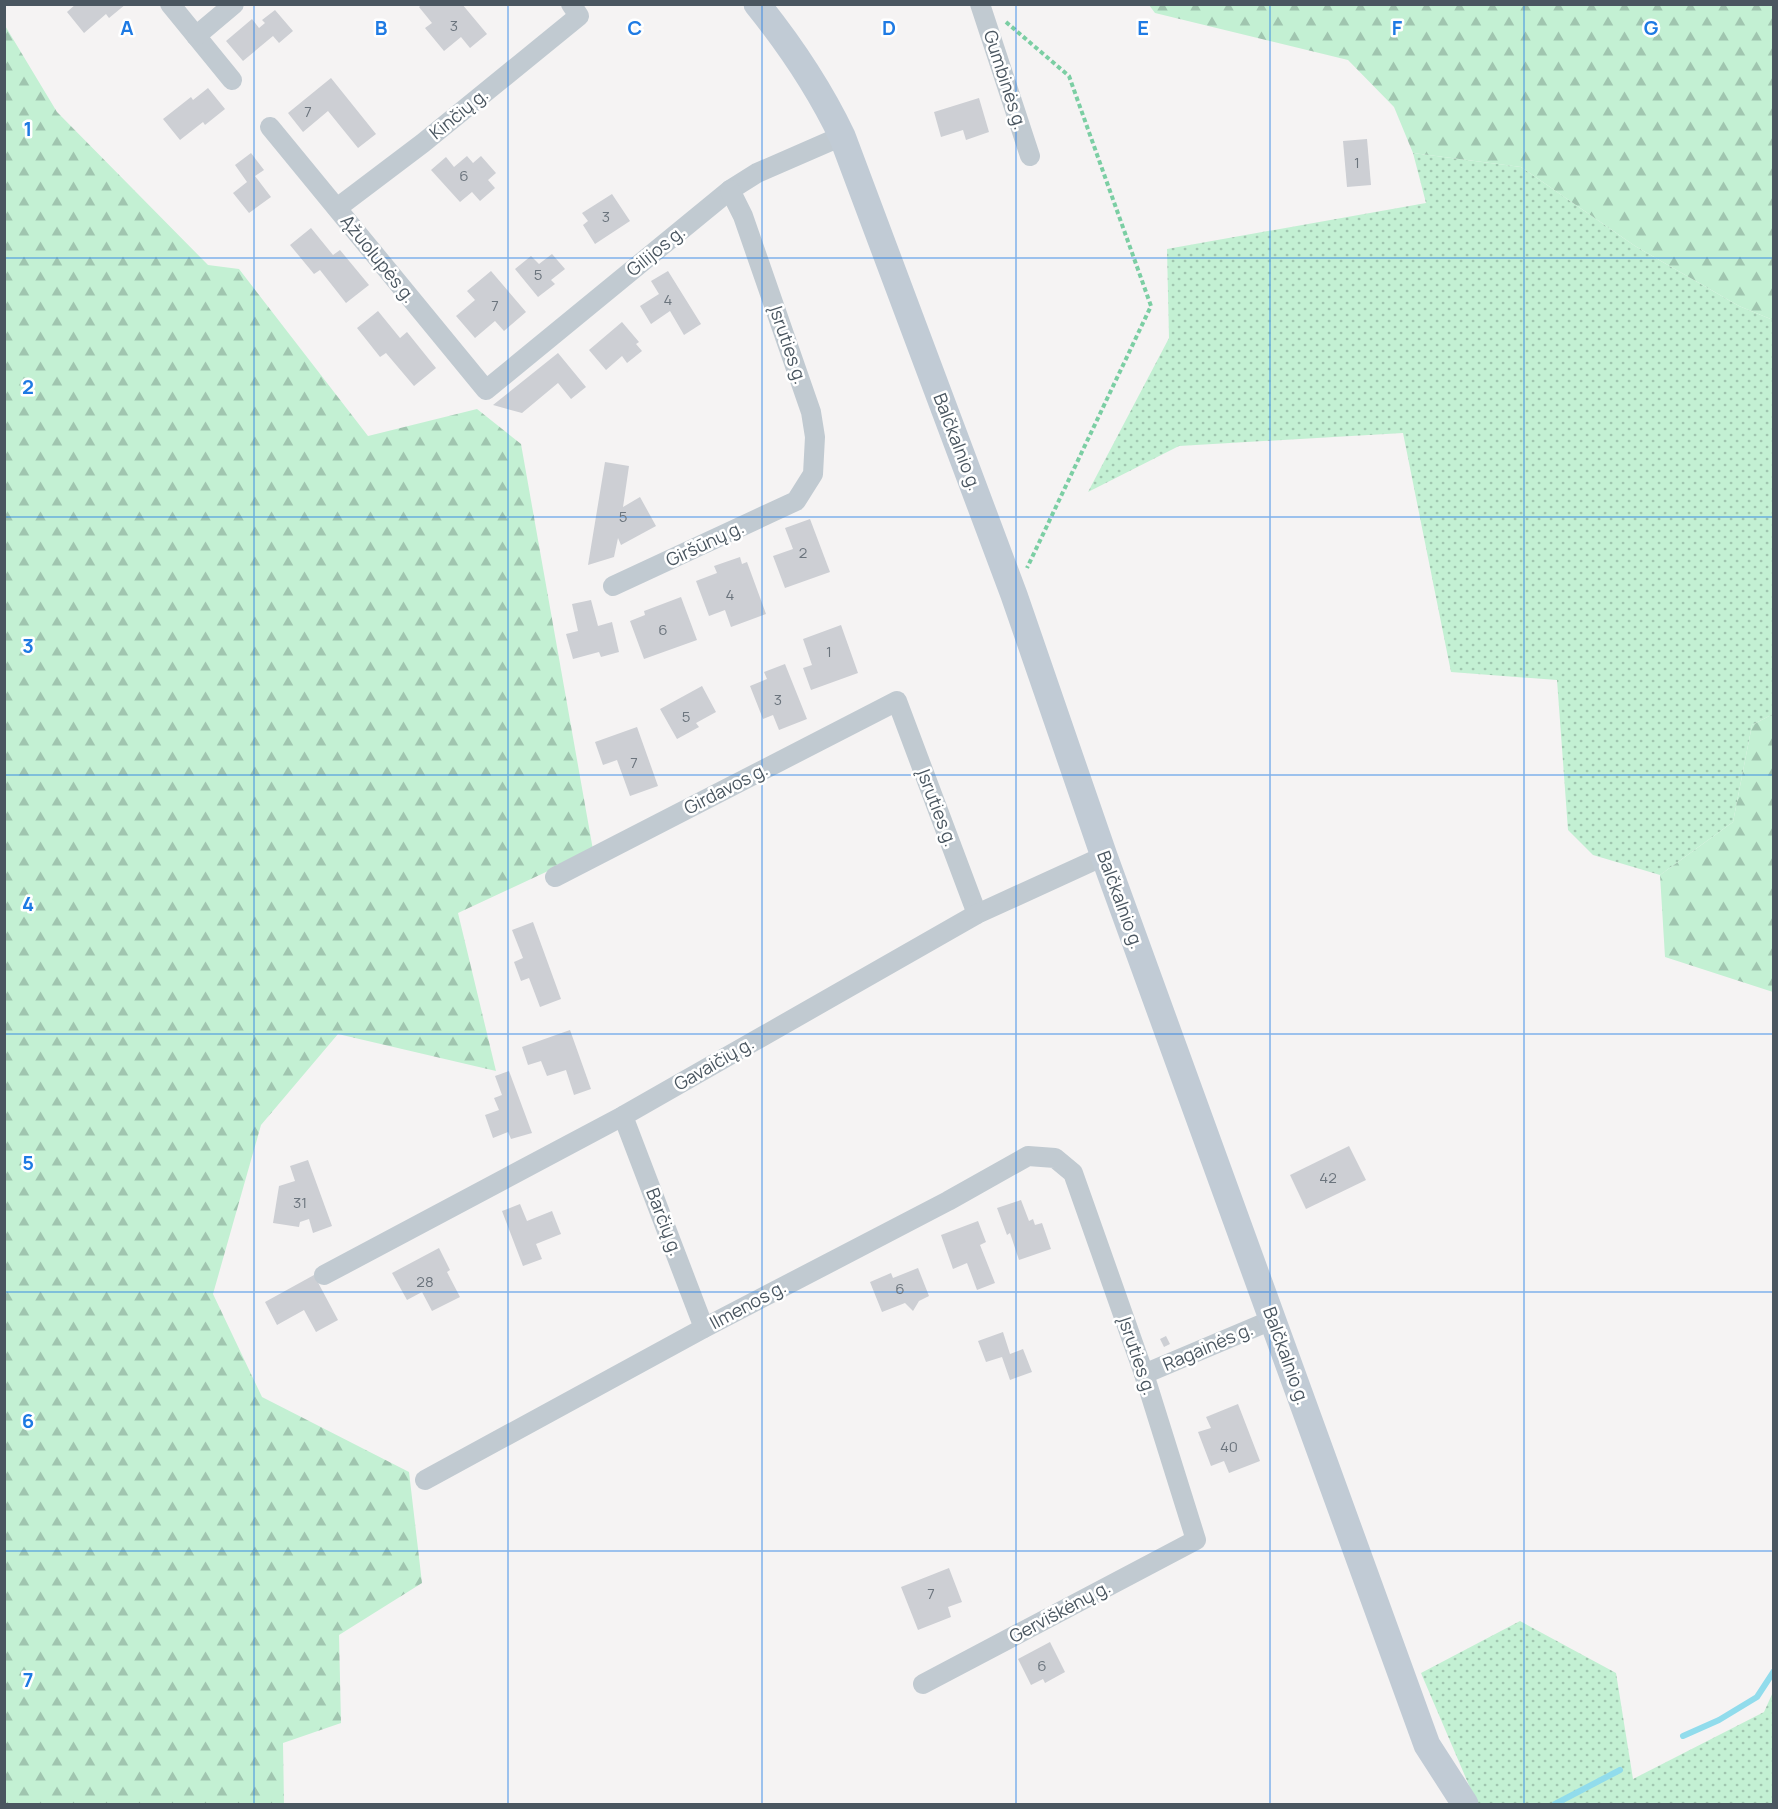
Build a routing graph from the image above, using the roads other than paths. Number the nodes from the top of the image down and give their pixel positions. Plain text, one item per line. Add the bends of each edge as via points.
1 (170, 4) edge
2 (234, 4) edge
3 (757, 4) edge
4 (980, 4) edge
5 (575, 10) edge
6 (196, 36) junction
7 (231, 80) dead end
8 (270, 127) dead end
9 (842, 136) junction
10 (1030, 156) dead end
11 (730, 190) junction
12 (337, 208) junction
13 (486, 390) joint
14 (796, 501) joint
15 (613, 586) dead end
16 (897, 701) joint
17 (1104, 856) junction
18 (555, 877) dead end
19 (977, 914) junction
20 (623, 1116) junction
21 (1073, 1173) joint
22 (324, 1275) dead end
23 (1272, 1320) junction
24 (704, 1328) junction
25 (1144, 1374) junction
26 (425, 1480) dead end
27 (1196, 1540) joint
28 (923, 1684) dead end
29 (1465, 1804) edge

1 - 6 street
2 - 6 street
3 - 9 street, Balčkalnio g. via 805,68
4 - 10 street, Gumbinės g.
5 - 12 street, Kinčių g. via 423,143
6 - 7 street
8 - 12 street, Ąžuolupės g.
9 - 11 street, Gilijos g. via 757,173
9 - 17 street, Balčkalnio g. via 1014,596
11 - 13 street, Gilijos g.
11 - 14 street, Įsruties g. via 811,412 815,437 813,474
12 - 13 street, Ąžuolupės g.
14 - 15 street, Giršūnų g.
16 - 18 street, Girdavos g.
16 - 19 street, Įsruties g.
17 - 19 street, Gavaičių g.
17 - 23 street, Balčkalnio g.
19 - 20 street, Gavaičių g.
20 - 22 street, Gavaičių g.
20 - 24 street, Barčių g.
21 - 24 street, Ilmenos g. via 1055,1158 1028,1155
21 - 25 street, Įsruties g.
23 - 25 street, Ragainės g.
23 - 29 street, Balčkalnio g. via 1427,1745
24 - 26 street, Ilmenos g.
25 - 27 street, Įsruties g.
27 - 28 street, Gerviškėnų g.

